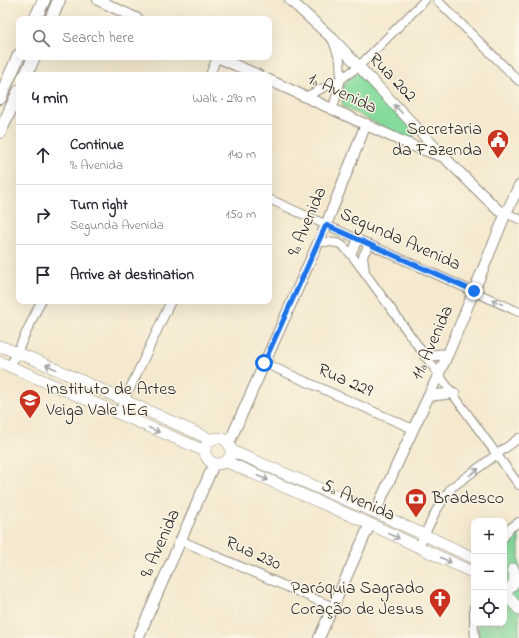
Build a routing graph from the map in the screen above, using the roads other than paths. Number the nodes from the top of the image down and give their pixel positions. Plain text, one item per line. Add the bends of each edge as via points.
1 (44, 0) edge
2 (59, 0) edge
3 (98, 0) edge
4 (290, 0) edge
5 (424, 0) edge
6 (437, 0) edge
7 (36, 16) edge
8 (52, 16) edge
9 (132, 16) edge
10 (333, 40) junction
11 (17, 60) edge
12 (33, 60) edge
13 (216, 60) edge
14 (224, 60) edge
15 (358, 67) junction
16 (27, 72) edge
17 (211, 72) edge
18 (251, 72) edge
19 (341, 79) junction
20 (272, 81) edge
21 (519, 81) edge
22 (307, 96) junction
23 (16, 97) edge
24 (0, 98) edge
25 (333, 108) junction
26 (366, 124) junction
27 (0, 132) edge
28 (421, 133) junction
29 (408, 144) junction
30 (445, 158) junction
31 (519, 186) edge
32 (272, 200) edge
33 (506, 213) junction
34 (519, 219) edge
35 (326, 225) junction
36 (358, 239) junction
37 (318, 242) junction
38 (369, 244) junction
39 (351, 255) junction
40 (365, 272) junction
41 (474, 291) junction
42 (40, 304) edge
43 (170, 304) edge
44 (519, 312) edge
45 (0, 346) edge
46 (17, 353) junction
47 (448, 354) junction
48 (425, 356) junction
49 (264, 363) junction
50 (5, 365) edge
51 (438, 374) junction
52 (454, 393) junction
53 (428, 396) junction
54 (124, 401) junction
55 (118, 414) junction
56 (413, 429) junction
57 (519, 438) edge
58 (212, 440) junction
59 (231, 447) junction
60 (205, 452) junction
61 (496, 455) junction
62 (227, 462) junction
63 (214, 464) junction
64 (519, 485) edge
65 (375, 512) junction
66 (519, 522) edge
67 (370, 524) junction
68 (507, 532) edge
69 (424, 535) junction
70 (182, 541) junction
71 (418, 548) junction
72 (471, 557) edge
73 (512, 569) edge
74 (471, 572) edge
75 (507, 590) edge
76 (507, 595) edge
77 (333, 607) junction
78 (519, 608) edge
79 (473, 626) edge
80 (321, 637) edge
81 (473, 637) edge
82 (138, 638) edge

1 - 7 main road
2 - 8 main road
3 - 9 street
4 - 10 street, Rua 202
5 - 15 street
6 - 21 street
10 - 15 street, Rua 202
10 - 19 street via 340,60
11 - 24 main road
12 - 16 main road
13 - 17 street
14 - 18 street
15 - 19 street
28 -> 15 street, Rua 202
19 - 22 street
19 - 25 street
20 - 22 street, 1ª Avenida
22 - 25 street, 1ª Avenida
23 - 27 main road
25 - 26 street, 1ª Avenida
26 - 29 street, 1ª Avenida
26 - 35 street, 9ª Avenida
28 - 29 street
28 - 30 street, Rua 202
29 - 30 street, 1ª Avenida
30 - 33 street, Rua 202 via 498,210
31 - 33 street, 11ª Avenida
32 - 35 street, Segunda Avenida
33 - 34 street
33 - 41 street, 11ª Avenida
35 - 36 street, Segunda Avenida
35 - 37 street, 9ª Avenida
36 - 38 street, Segunda Avenida
36 - 39 street
37 - 39 street via 340,244
37 - 49 street, 9ª Avenida
38 - 40 street via 363,256
38 - 41 street, Segunda Avenida
39 - 40 street
40 - 48 street
44 -> 41 street, Segunda Avenida
41 - 47 street, 11ª Avenida
42 - 46 street
43 - 54 street
45 - 46 main road
46 - 50 street
54 -> 46 main road
47 - 48 street
47 - 51 street, 11ª Avenida
48 - 51 street
49 - 56 street, Rua 229
49 - 59 street, 9ª Avenida
50 - 55 main road
51 - 52 street
51 - 53 street, 11ª Avenida
52 - 53 street
52 - 61 street
53 - 56 street, 11ª Avenida
54 - 55 street
54 - 58 main road
55 -> 60 main road
56 - 65 street, 11ª Avenida
57 - 61 street
58 - 59 main road via 223,438
58 - 60 main road
59 - 62 main road via 230,459
59 - 65 main road, 5ª Avenida
60 - 63 main road
61 - 64 street
69 -> 61 street via 451,488
62 - 63 main road
62 -> 67 main road, 5ª Avenida
63 - 70 street, 9ª Avenida
65 - 69 main road, 5ª Avenida
66 - 68 street
67 -> 71 main road, 5ª Avenida
67 - 77 street
69 - 71 street
69 - 72 main road, 5ª Avenida
70 - 77 street, Rua 230
70 - 82 street, 9ª Avenida
71 -> 74 main road, 5ª Avenida
73 - 75 main road via 515,574 514,583
76 - 78 main road
77 - 80 street
79 - 81 street

